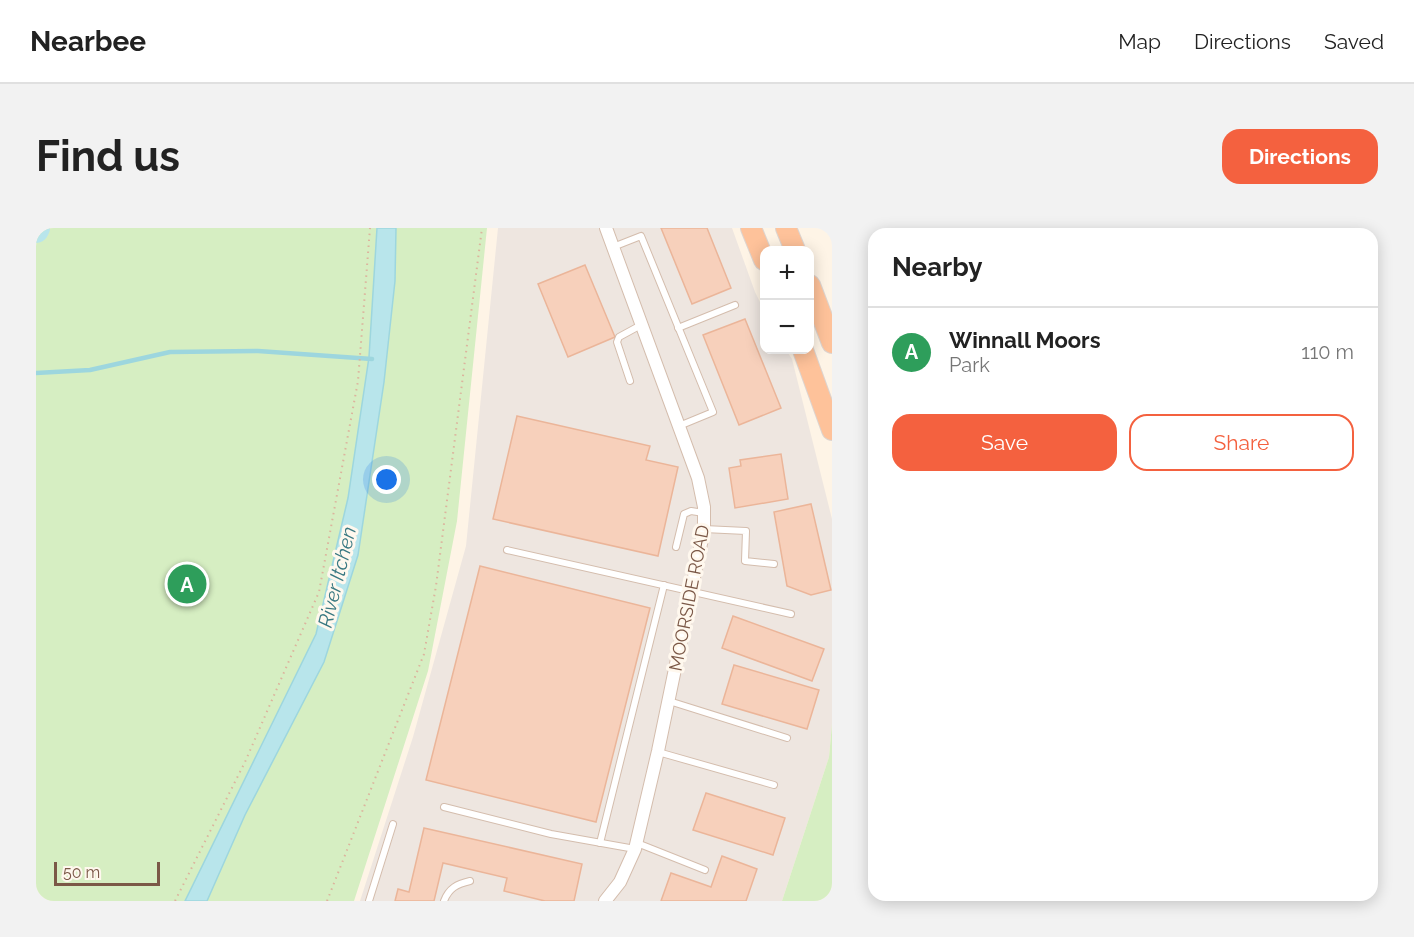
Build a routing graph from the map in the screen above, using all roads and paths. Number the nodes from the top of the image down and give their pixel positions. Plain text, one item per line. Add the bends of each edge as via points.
1 (370, 228) edge
2 (483, 228) edge
3 (606, 228) edge
4 (751, 228) edge
5 (786, 228) edge
6 (793, 246) edge
7 (613, 247) junction
8 (760, 249) edge
9 (814, 296) edge
10 (735, 305) dead end
11 (641, 325) junction
12 (678, 327) junction
13 (832, 343) edge
14 (804, 354) edge
15 (630, 381) dead end
16 (679, 426) junction
17 (832, 430) edge
18 (704, 513) junction
19 (704, 529) junction
20 (676, 547) dead end
21 (507, 549) dead end
22 (774, 564) dead end
23 (664, 585) junction
24 (691, 591) junction
25 (791, 614) dead end
26 (668, 701) junction
27 (787, 738) dead end
28 (658, 751) junction
29 (774, 785) dead end
30 (444, 807) dead end
31 (393, 824) dead end
32 (600, 843) junction
33 (635, 846) junction
34 (705, 870) dead end
35 (470, 881) dead end
36 (176, 901) edge
37 (327, 901) edge
38 (369, 901) edge
39 (444, 901) edge
40 (605, 901) edge

1 - 36 path via 358,381 319,592 245,762
2 - 37 path via 424,654
3 - 7 street, MOORSIDE ROAD
4 - 8 highway
5 - 6 highway
7 - 11 street, MOORSIDE ROAD
7 - 12 lane via 641,236
9 - 13 highway
10 - 12 lane
11 - 15 lane via 617,342
11 - 16 street, MOORSIDE ROAD
12 - 16 lane via 712,412
14 - 17 highway
16 - 18 street, MOORSIDE ROAD via 698,478
18 - 19 street, MOORSIDE ROAD
18 - 20 lane via 684,514
19 - 22 lane via 746,531 745,561
19 - 24 street, MOORSIDE ROAD
21 - 23 lane
23 - 24 lane
23 - 32 lane
24 - 25 lane
24 - 26 street, MOORSIDE ROAD
26 - 27 lane
26 - 28 street, MOORSIDE ROAD
28 - 29 lane
28 - 33 street, MOORSIDE ROAD
30 - 32 lane
31 - 38 lane
32 - 33 lane
33 - 34 lane
33 - 40 street, MOORSIDE ROAD via 620,882
35 - 39 lane via 449,891

